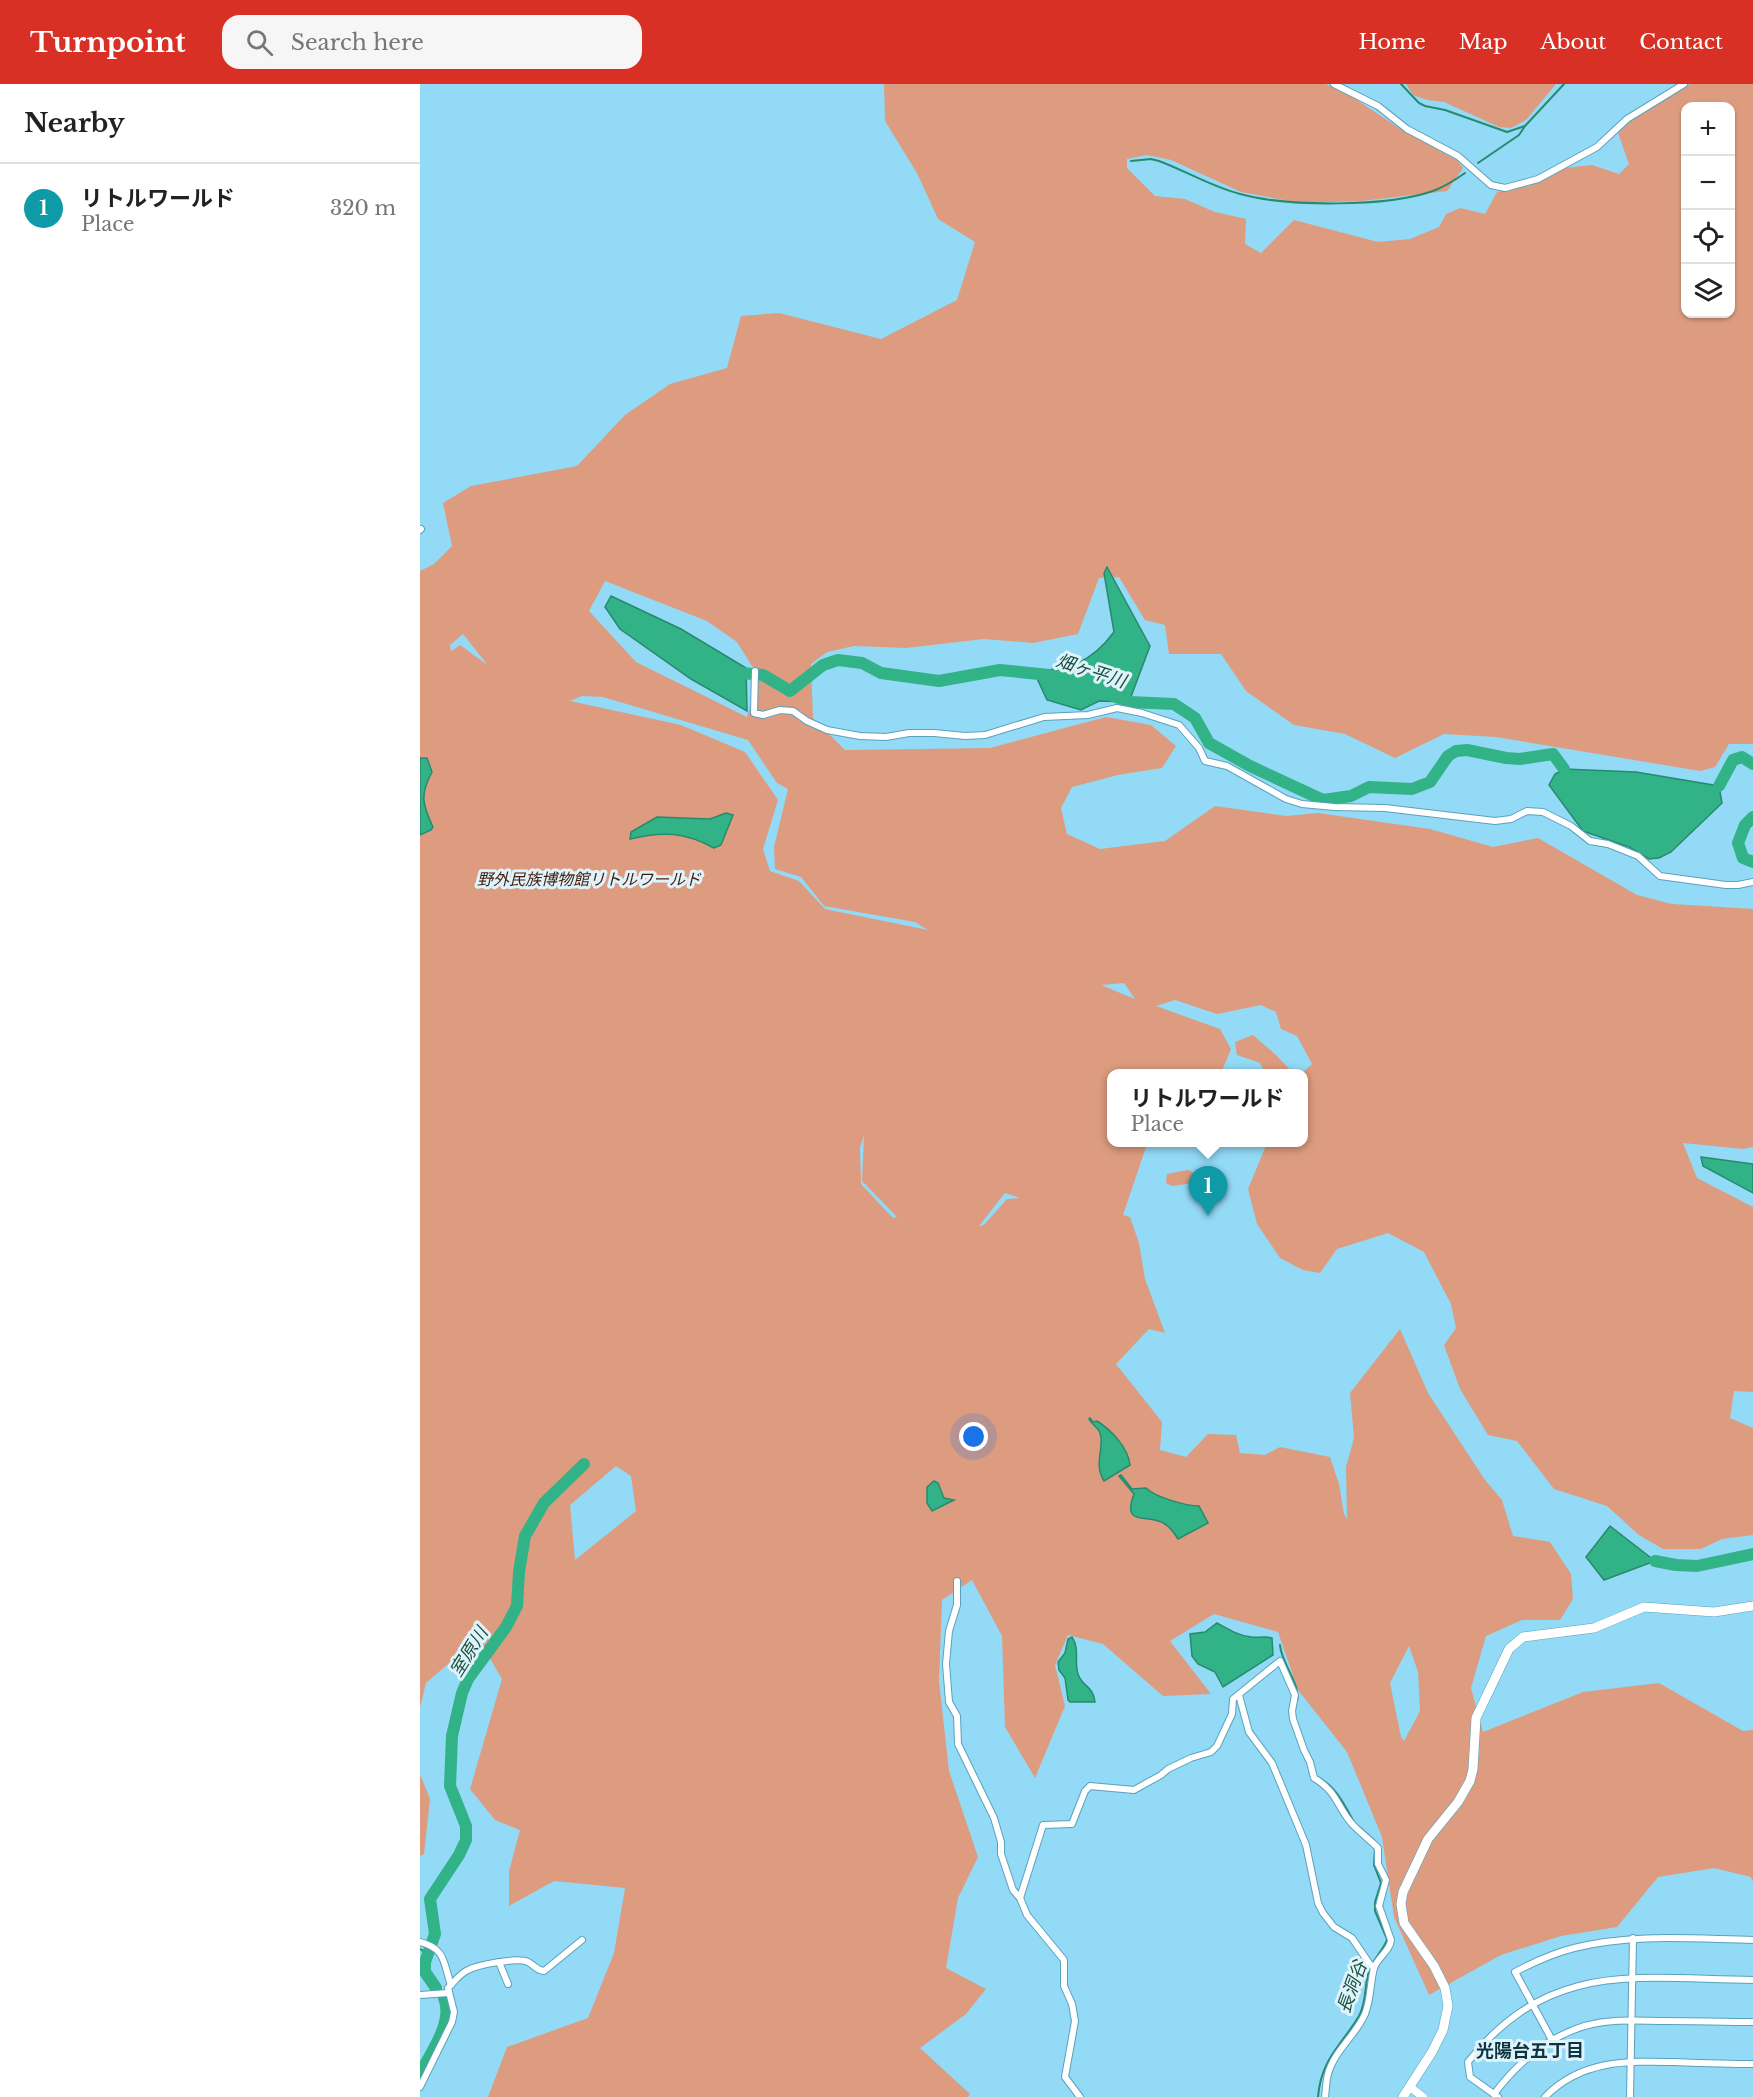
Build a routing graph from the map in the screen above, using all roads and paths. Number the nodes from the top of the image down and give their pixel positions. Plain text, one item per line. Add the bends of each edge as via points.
1 (1334, 84) edge
2 (1684, 84) edge
3 (755, 671) dead end
4 (1753, 882) edge
5 (957, 1581) dead end
6 (1753, 1606) edge
7 (1239, 1695) junction
8 (1020, 1898) junction
9 (1633, 1938) junction
10 (582, 1940) dead end
11 (1753, 1940) edge
12 (424, 1943) edge
13 (499, 1962) junction
14 (1371, 1966) junction
15 (1633, 1979) junction
16 (1753, 1980) edge
17 (508, 1984) dead end
18 (451, 1985) junction
19 (448, 1993) junction
20 (420, 1995) edge
21 (1533, 2003) junction
22 (1632, 2021) junction
23 (1753, 2022) edge
24 (1552, 2040) junction
25 (1631, 2061) junction
26 (1753, 2064) edge
27 (420, 2087) edge
28 (1410, 2087) junction
29 (1496, 2095) edge
30 (1080, 2097) edge
31 (1325, 2097) edge
32 (1403, 2097) edge
33 (1423, 2097) edge
34 (1545, 2097) edge
35 (1630, 2097) edge

1 - 2 street via 1378,106 1407,129 1458,156 1485,181 1505,188 1538,179 1597,147 1627,119
3 - 4 street via 754,713 794,711 807,722 827,730 886,737 925,733 985,735 1044,717 1088,715 1117,708 1179,725 1205,761 1227,766 1302,804 1385,808 1495,821 1534,810 1558,818 1590,841 1638,856 1660,876 1738,885
5 - 8 street via 957,1605 949,1630 946,1664 949,1702 957,1716 958,1744 994,1818 1001,1854
6 - 28 main road via 1714,1612 1644,1607 1594,1628 1519,1639 1504,1657 1476,1718 1471,1778 1458,1802 1428,1839 1401,1899 1404,1923 1434,1966 1445,1988 1448,2006 1443,2030
7 - 8 street via 1233,1699 1232,1714 1211,1752 1176,1765 1134,1790 1090,1786 1072,1824 1043,1825
7 - 14 street via 1249,1732 1272,1763 1306,1845 1318,1903 1334,1927 1352,1938
7 - 14 street via 1280,1661 1295,1695 1293,1719 1314,1778 1337,1798 1353,1825 1378,1848 1378,1864 1386,1880 1379,1906 1391,1940
8 - 30 street via 1027,1915 1064,1960 1064,1986 1075,2020 1065,2077
9 - 11 street
9 - 15 street
9 - 21 street via 1575,1947 1515,1972
10 - 13 street via 544,1971 527,1961
12 - 18 street via 440,1951
13 - 17 street
13 - 18 street via 467,1970
14 - 31 street via 1365,2012 1328,2073
15 - 16 street
15 - 21 street via 1581,1984
15 - 22 street
18 - 19 street
19 - 20 street
19 - 27 street via 454,2012 452,2022
21 - 24 street
21 - 29 street via 1505,2022 1468,2062 1470,2077
22 - 23 street
22 - 24 street via 1589,2025
22 - 25 street
24 - 29 street via 1504,2079
25 - 26 street
25 - 34 street via 1578,2072
25 - 35 street
28 - 32 main road
28 - 33 street

